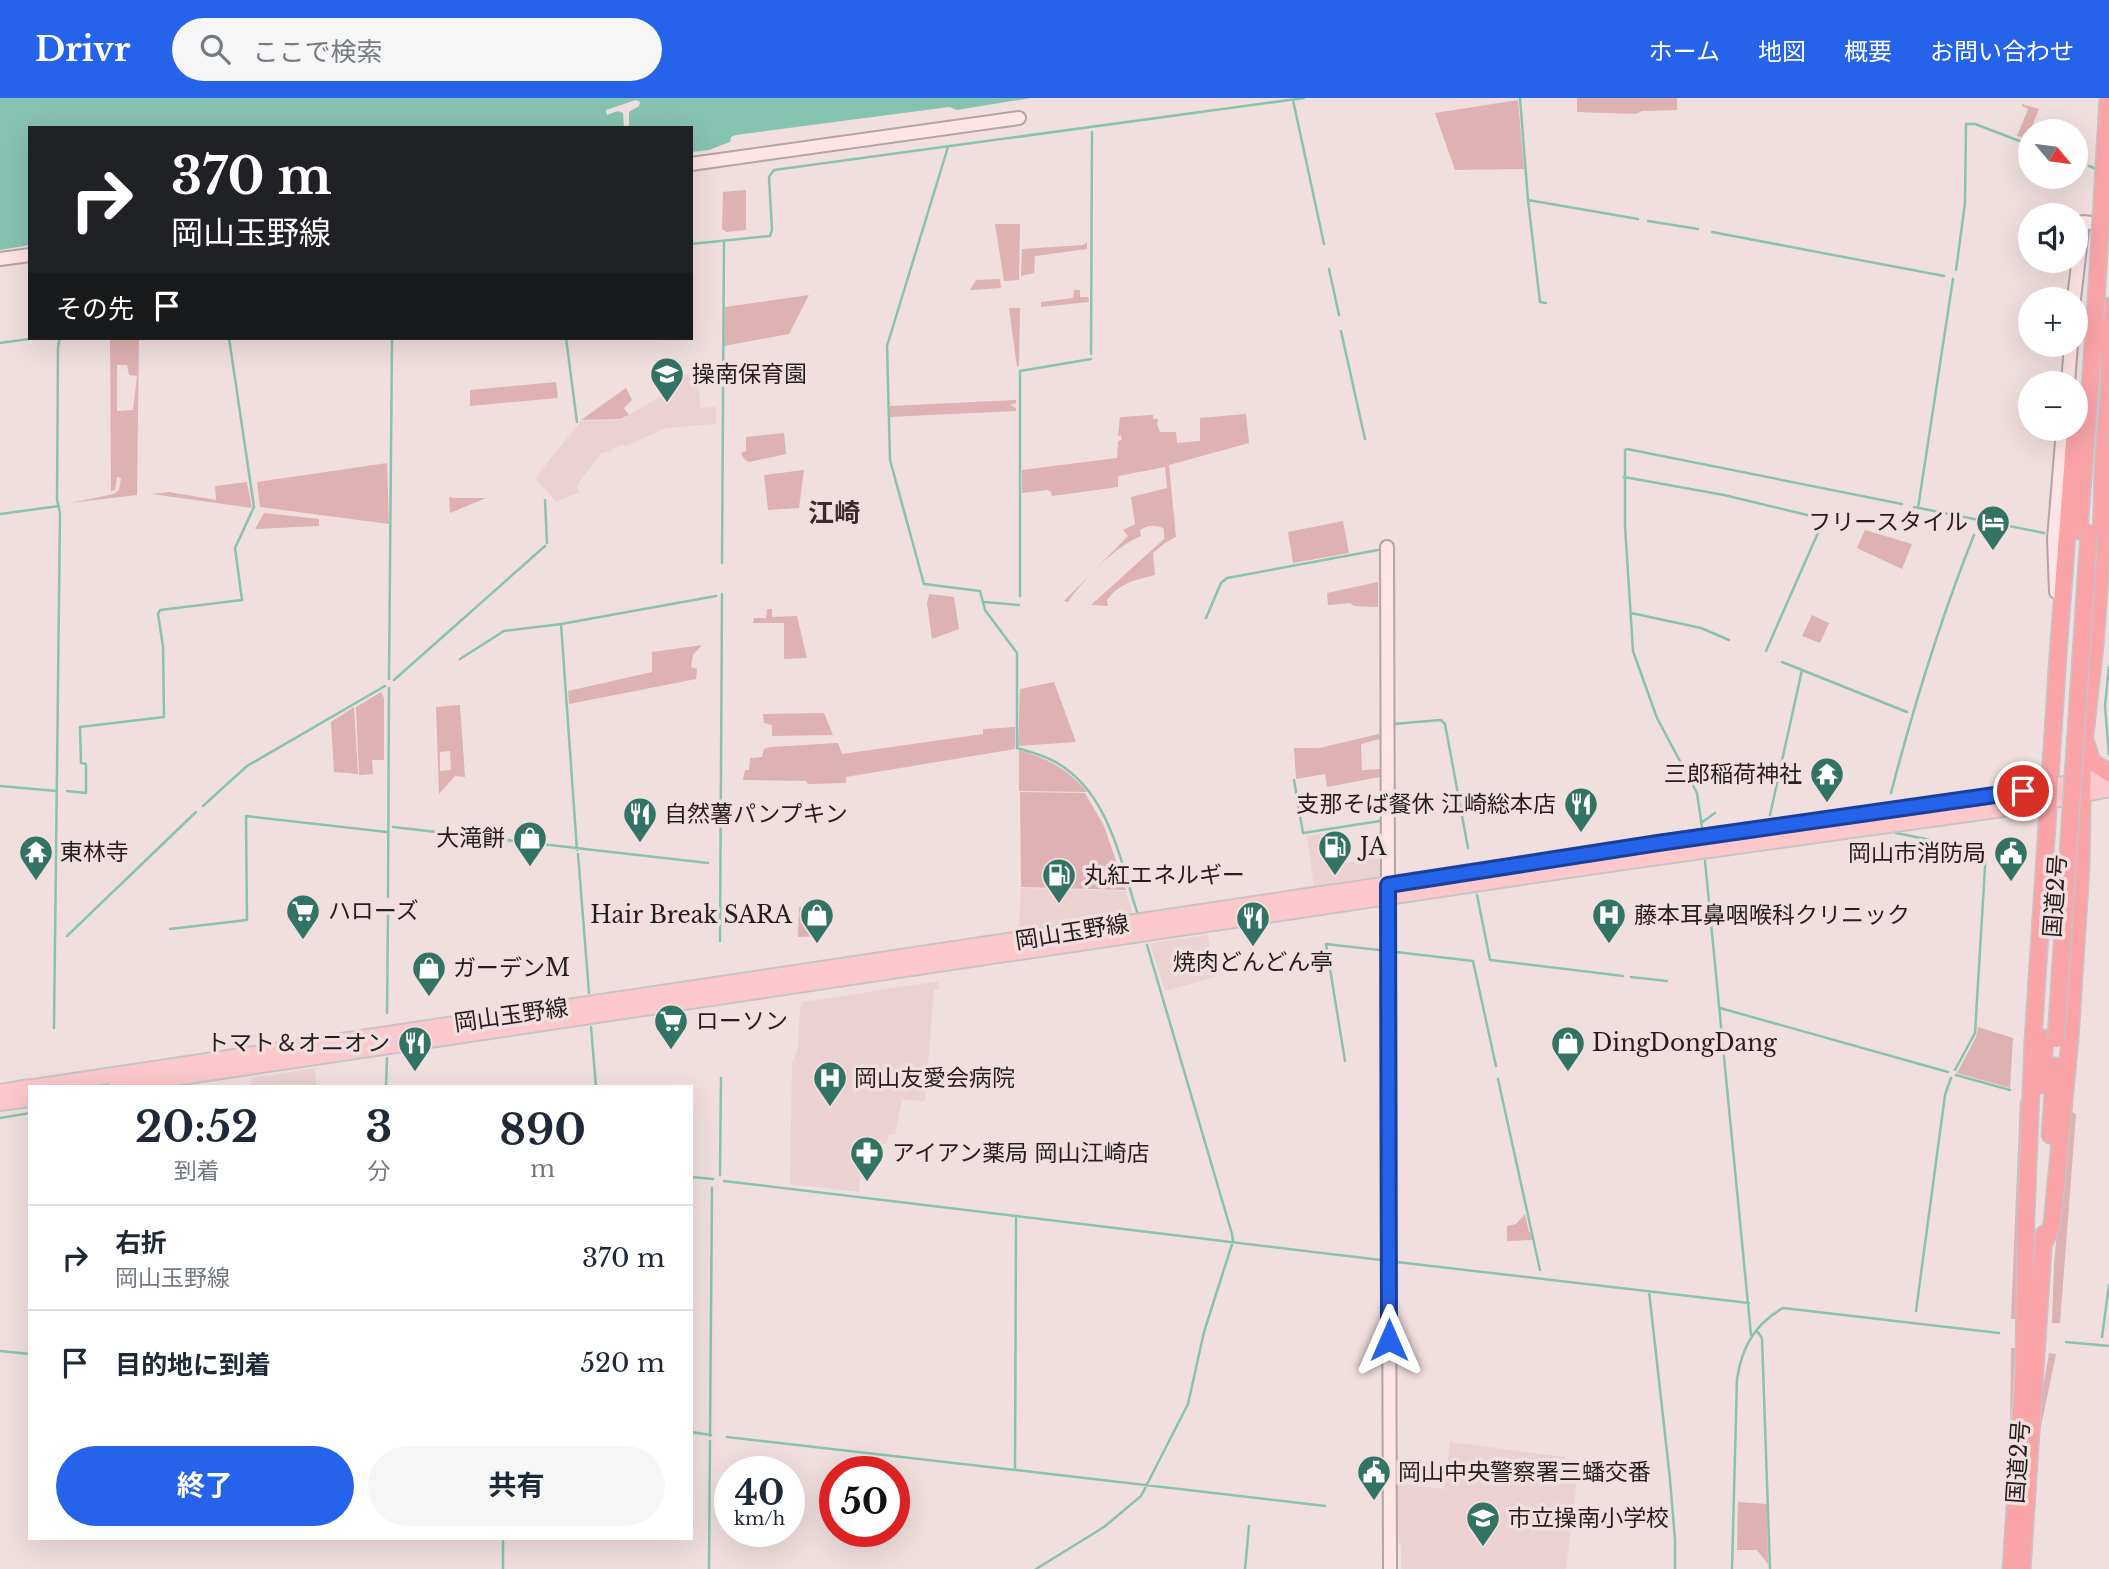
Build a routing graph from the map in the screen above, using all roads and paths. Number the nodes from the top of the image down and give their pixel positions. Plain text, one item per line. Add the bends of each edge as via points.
1 (2108, 98) edge
2 (1019, 118) dead end
3 (693, 164) edge
4 (2109, 225) edge
5 (28, 255) edge
6 (0, 259) edge
7 (2075, 287) edge
8 (2104, 316) edge
9 (2083, 371) edge
10 (2108, 401) edge
11 (2064, 441) edge
12 (2075, 441) edge
13 (2109, 443) edge
14 (2109, 471) edge
15 (2072, 534) junction
16 (1387, 547) dead end
17 (2104, 571) edge
18 (2085, 740) junction
19 (2109, 774) edge
20 (2082, 787) junction
21 (2109, 789) edge
22 (2050, 794) junction
23 (1388, 891) junction
24 (2051, 1039) junction
25 (46, 1085) edge
26 (128, 1085) edge
27 (28, 1088) edge
28 (0, 1092) edge
29 (28, 1099) edge
30 (0, 1103) edge
31 (2044, 1244) junction
32 (2024, 1363) junction
33 (1390, 1569) edge
34 (2011, 1569) edge
35 (2022, 1569) edge

1 - 8 highway, 国道2号, bridge
2 - 3 street
4 - 7 street via 2083,222
5 - 6 street
8 - 9 highway via 2087,343
8 - 10 highway
8 - 15 highway, 国道2号
10 - 17 highway
11 - 15 street
12 - 15 highway
13 - 14 street
15 - 22 highway via 2058,654
15 - 24 highway, 国道2号
16 - 23 street
17 - 18 highway
18 - 19 highway via 2092,761
18 - 20 highway
19 - 20 main road, 岡山玉野線
20 - 21 main road, 岡山玉野線
20 - 22 main road, 岡山玉野線
20 - 31 highway via 2070,1040 2052,1224
22 - 23 main road, 岡山玉野線
22 - 32 highway via 2026,1215
23 - 25 main road, 岡山玉野線
23 - 26 main road, 岡山玉野線
23 - 33 street
24 - 31 highway, 国道2号
24 - 32 highway, 国道2号
27 - 28 main road, 岡山玉野線
29 - 30 main road
31 - 35 highway, 国道2号
32 - 34 highway, 国道2号

